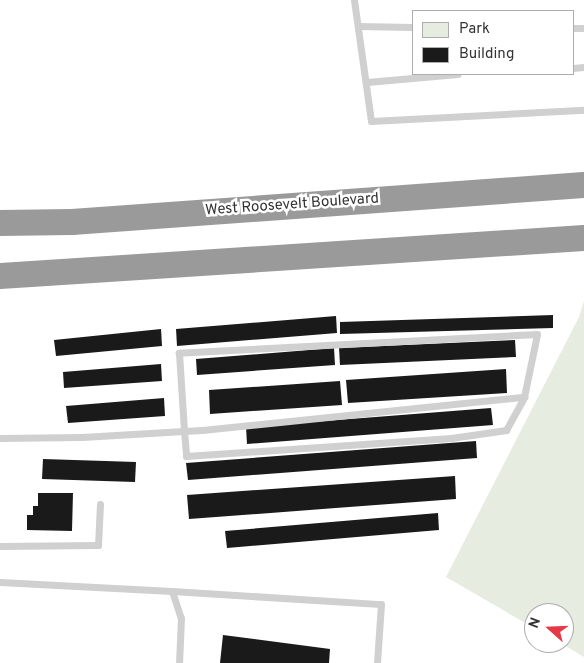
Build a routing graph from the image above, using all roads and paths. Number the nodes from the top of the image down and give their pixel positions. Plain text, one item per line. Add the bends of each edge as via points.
1 (354, 0) edge
2 (358, 26) junction
3 (412, 27) edge
4 (447, 75) edge
5 (367, 82) junction
6 (584, 110) edge
7 (584, 185) edge
8 (0, 223) edge
9 (584, 238) edge
10 (0, 276) edge
11 (524, 397) junction
12 (184, 431) junction
13 (0, 438) edge
14 (100, 504) dead end
15 (0, 546) edge
16 (0, 582) edge
17 (172, 591) junction
18 (178, 663) edge
19 (377, 663) edge

1 - 2 lane
2 - 3 lane
2 - 5 lane
4 - 5 lane
5 - 6 lane via 371,121
7 - 8 highway, West Roosevelt Boulevard via 72,222
9 - 10 highway
11 - 12 lane
11 - 12 lane via 506,430 451,438 186,456
11 - 12 lane via 537,334 179,353
12 - 13 lane
14 - 15 lane via 98,544
16 - 17 lane
17 - 18 lane via 180,618
17 - 19 lane via 381,604

